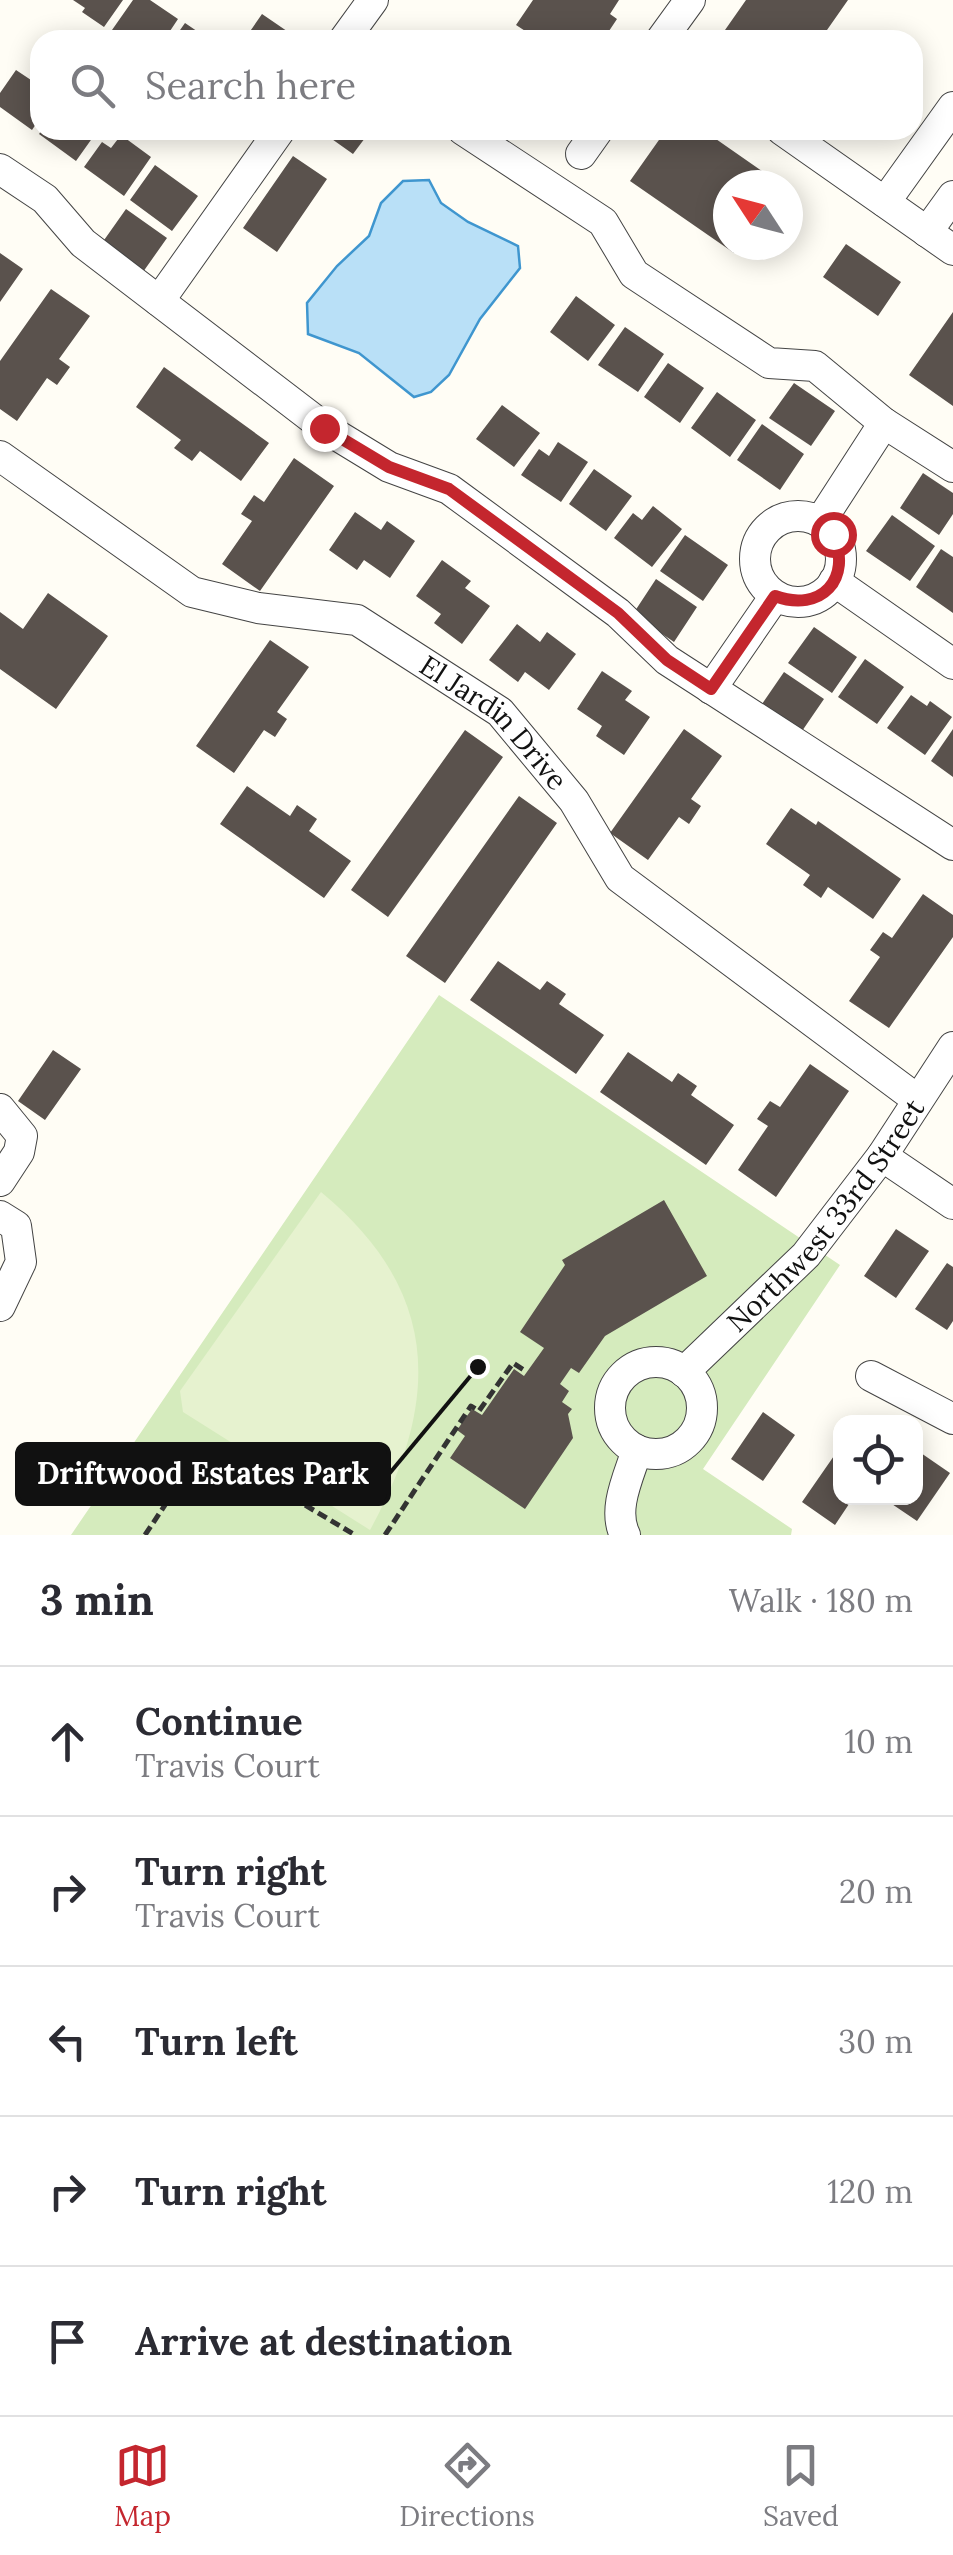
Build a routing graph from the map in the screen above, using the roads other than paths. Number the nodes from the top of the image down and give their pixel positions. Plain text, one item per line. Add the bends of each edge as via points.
1 (372, 0) edge
2 (690, 0) edge
3 (351, 30) edge
4 (669, 30) edge
5 (953, 106) edge
6 (273, 140) edge
7 (478, 140) edge
8 (796, 140) edge
9 (0, 169) edge
10 (953, 196) edge
11 (885, 202) junction
12 (927, 232) junction
13 (953, 250) edge
14 (159, 301) junction
15 (884, 422) junction
16 (0, 456) edge
17 (953, 467) edge
18 (820, 522) junction
19 (834, 582) junction
20 (775, 596) junction
21 (953, 664) edge
22 (711, 689) junction
23 (953, 845) edge
24 (953, 1047) edge
25 (918, 1100) junction
26 (0, 1110) edge
27 (882, 1156) junction
28 (0, 1181) edge
29 (953, 1204) edge
30 (0, 1216) edge
31 (0, 1306) edge
32 (684, 1372) junction
33 (871, 1376) dead end
34 (953, 1419) edge
35 (638, 1450) junction
36 (626, 1535) edge

1 - 3 street
2 - 4 street
5 - 11 street
6 - 14 street
7 - 15 street via 603,222 634,274 769,363 815,366
8 - 11 street
9 - 14 street via 45,199 83,242
10 - 12 street
11 - 12 street
12 - 13 street
14 - 22 street via 324,428 389,467 449,489
15 - 17 street
15 - 18 street
16 - 25 street, El Jardin Drive via 192,592 357,620 500,712 574,800 620,878
18 - 19 street via 840,549
18 - 20 street via 788,517 761,536 756,569
19 - 20 street via 807,601
19 - 21 street
20 - 22 street
22 - 23 street
24 - 25 street, Northwest 33rd Street
25 - 27 street, Northwest 33rd Street
26 - 28 street via 22,1136
27 - 29 street
27 - 32 street, Northwest 33rd Street via 806,1255
30 - 31 street via 16,1226 21,1262
32 - 35 street via 703,1404 698,1430 679,1450
32 - 35 street via 672,1364 646,1363 623,1376 610,1399 612,1425
33 - 34 street
35 - 36 street via 620,1503

